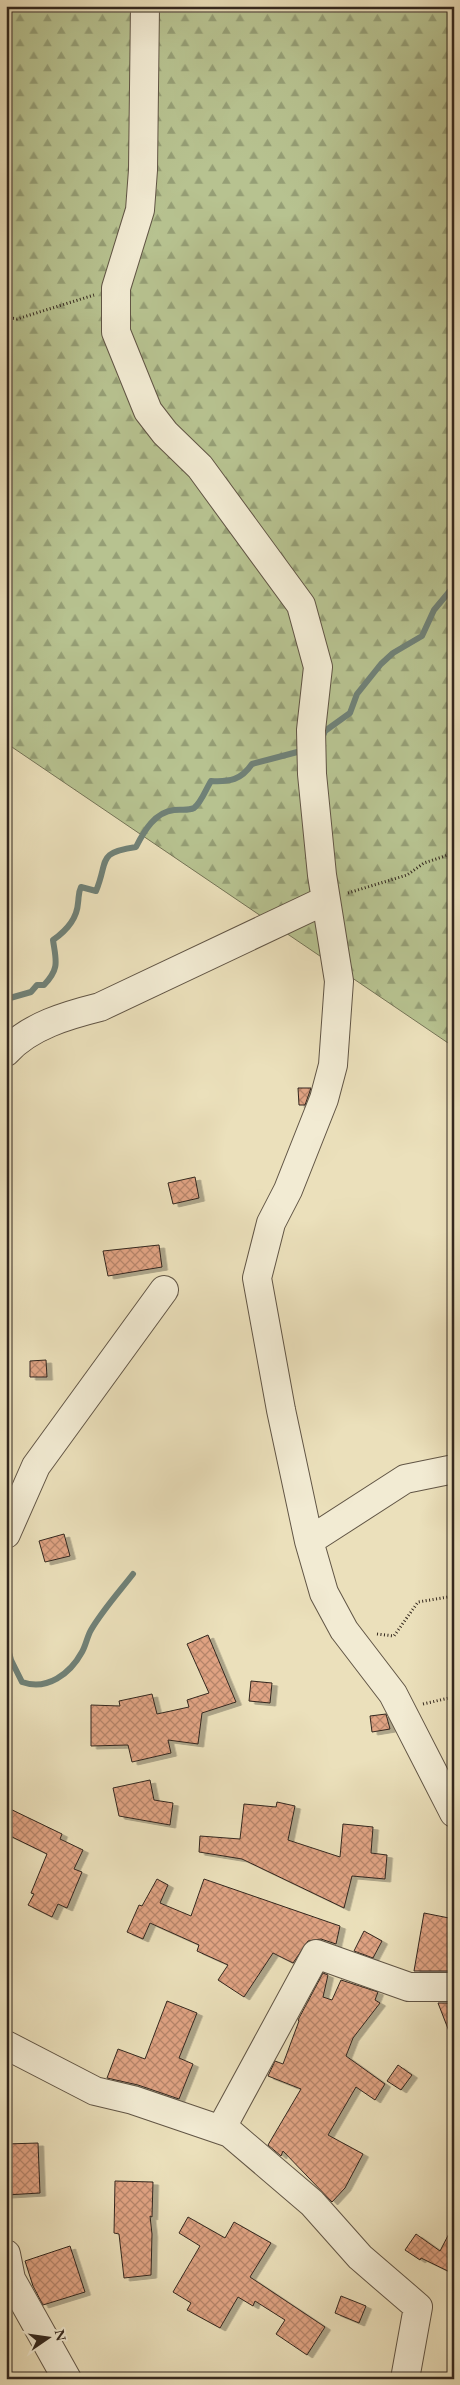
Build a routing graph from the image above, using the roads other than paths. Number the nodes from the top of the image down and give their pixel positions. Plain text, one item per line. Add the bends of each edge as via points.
1 (144, 6) edge
2 (326, 900) junction
3 (6, 1052) edge
4 (164, 1290) dead end
5 (454, 1469) edge
6 (6, 1534) edge
7 (309, 1541) junction
8 (454, 1813) edge
9 (454, 1987) edge
10 (6, 2045) edge
11 (221, 2129) junction
12 (6, 2254) edge
13 (67, 2379) edge
14 (405, 2379) edge

1 - 2 street via 140,210 116,288 116,332 148,411 165,433 200,467 300,605 318,667 311,730 312,774
2 - 3 street via 100,1007 36,1029
2 - 7 street via 339,981 332,1065 324,1099 288,1190 271,1223 257,1278
4 - 6 street via 36,1466
5 - 7 street via 405,1479
7 - 8 street via 324,1593 344,1630 393,1694
9 - 11 street via 409,1987 316,1954
10 - 11 street via 95,2091
11 - 14 street via 230,2133 312,2203 360,2257 418,2308
12 - 13 street via 11,2279

